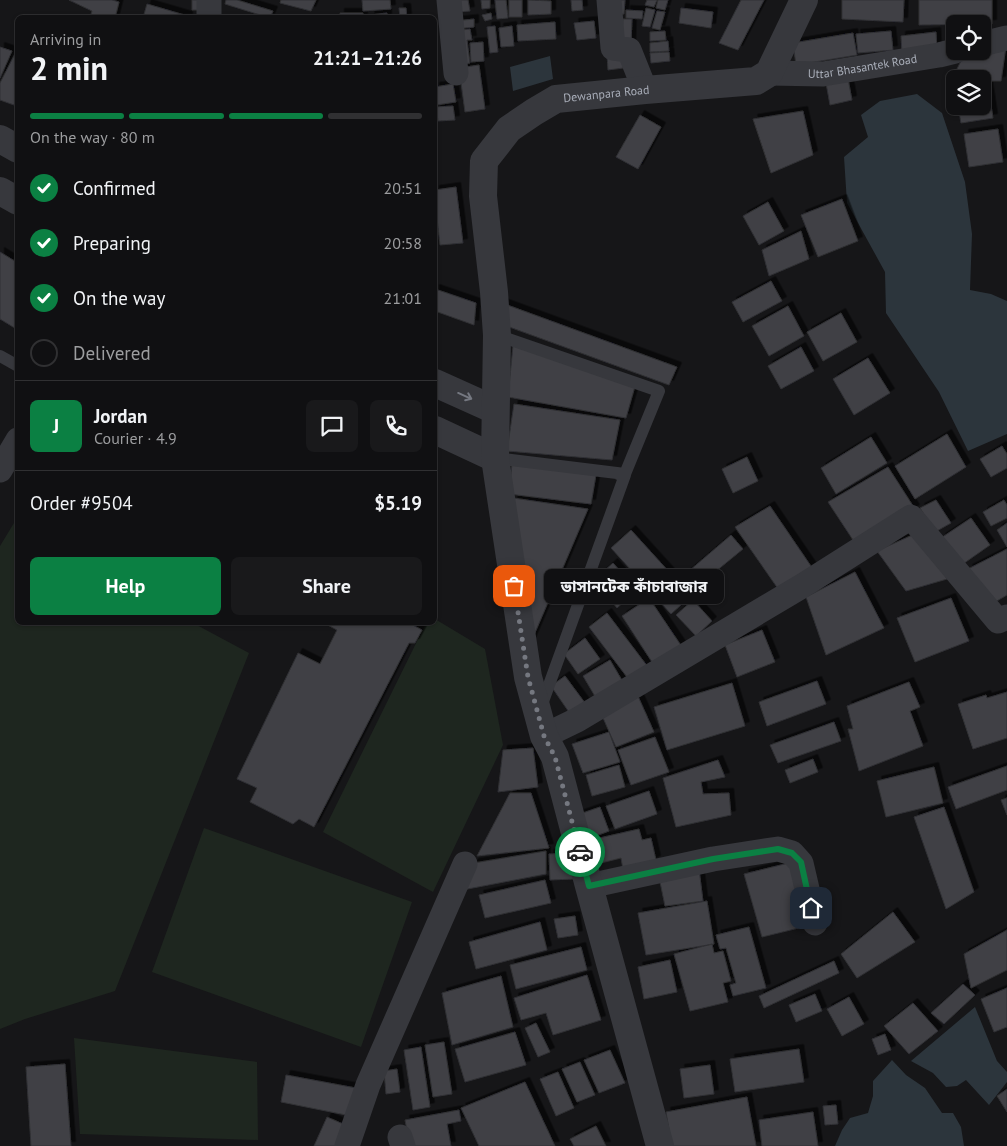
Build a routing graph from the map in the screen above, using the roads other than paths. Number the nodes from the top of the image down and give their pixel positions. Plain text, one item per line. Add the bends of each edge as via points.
1 (209, 0) edge
2 (449, 0) edge
3 (608, 0) edge
4 (804, 0) edge
5 (210, 15) edge
6 (1007, 38) edge
7 (991, 42) edge
8 (946, 53) edge
9 (456, 73) dead end
10 (768, 73) junction
11 (645, 90) junction
12 (0, 138) edge
13 (15, 147) edge
14 (0, 191) edge
15 (15, 200) edge
16 (497, 335) junction
17 (0, 356) edge
18 (15, 364) edge
19 (437, 383) edge
20 (495, 410) junction
21 (437, 431) edge
22 (15, 445) edge
23 (499, 459) junction
24 (523, 462) junction
25 (0, 470) edge
26 (1007, 617) edge
27 (541, 725) junction
28 (464, 864) dead end
29 (589, 886) junction
30 (815, 923) dead end
31 (347, 1146) edge
32 (660, 1146) edge

1 - 5 street
2 - 9 street
3 - 11 street via 613,48 629,50
4 - 10 street
6 - 7 street
8 - 10 street, Uttar Bhasantek Road via 824,74
10 - 11 street, Dewanpara Road via 756,81
11 - 16 street, Dewanpara Road via 556,99 509,129 484,162 483,196
12 - 13 street
14 - 15 street
16 - 20 street, Dewanpara Road
16 - 24 lane via 659,391 625,474
17 - 18 lane
19 -> 20 street
20 - 23 street, Dewanpara Road
21 - 23 street
22 - 25 street
23 - 24 lane
23 - 27 street, Dewanpara Road via 528,677
24 - 27 lane via 625,475
26 - 27 street via 998,621 911,517 585,715
27 - 29 street, Dewanpara Road via 555,757
28 - 31 street via 368,1085
29 - 30 street via 713,859 778,849 792,853 801,862
29 - 32 street, Dewanpara Road

